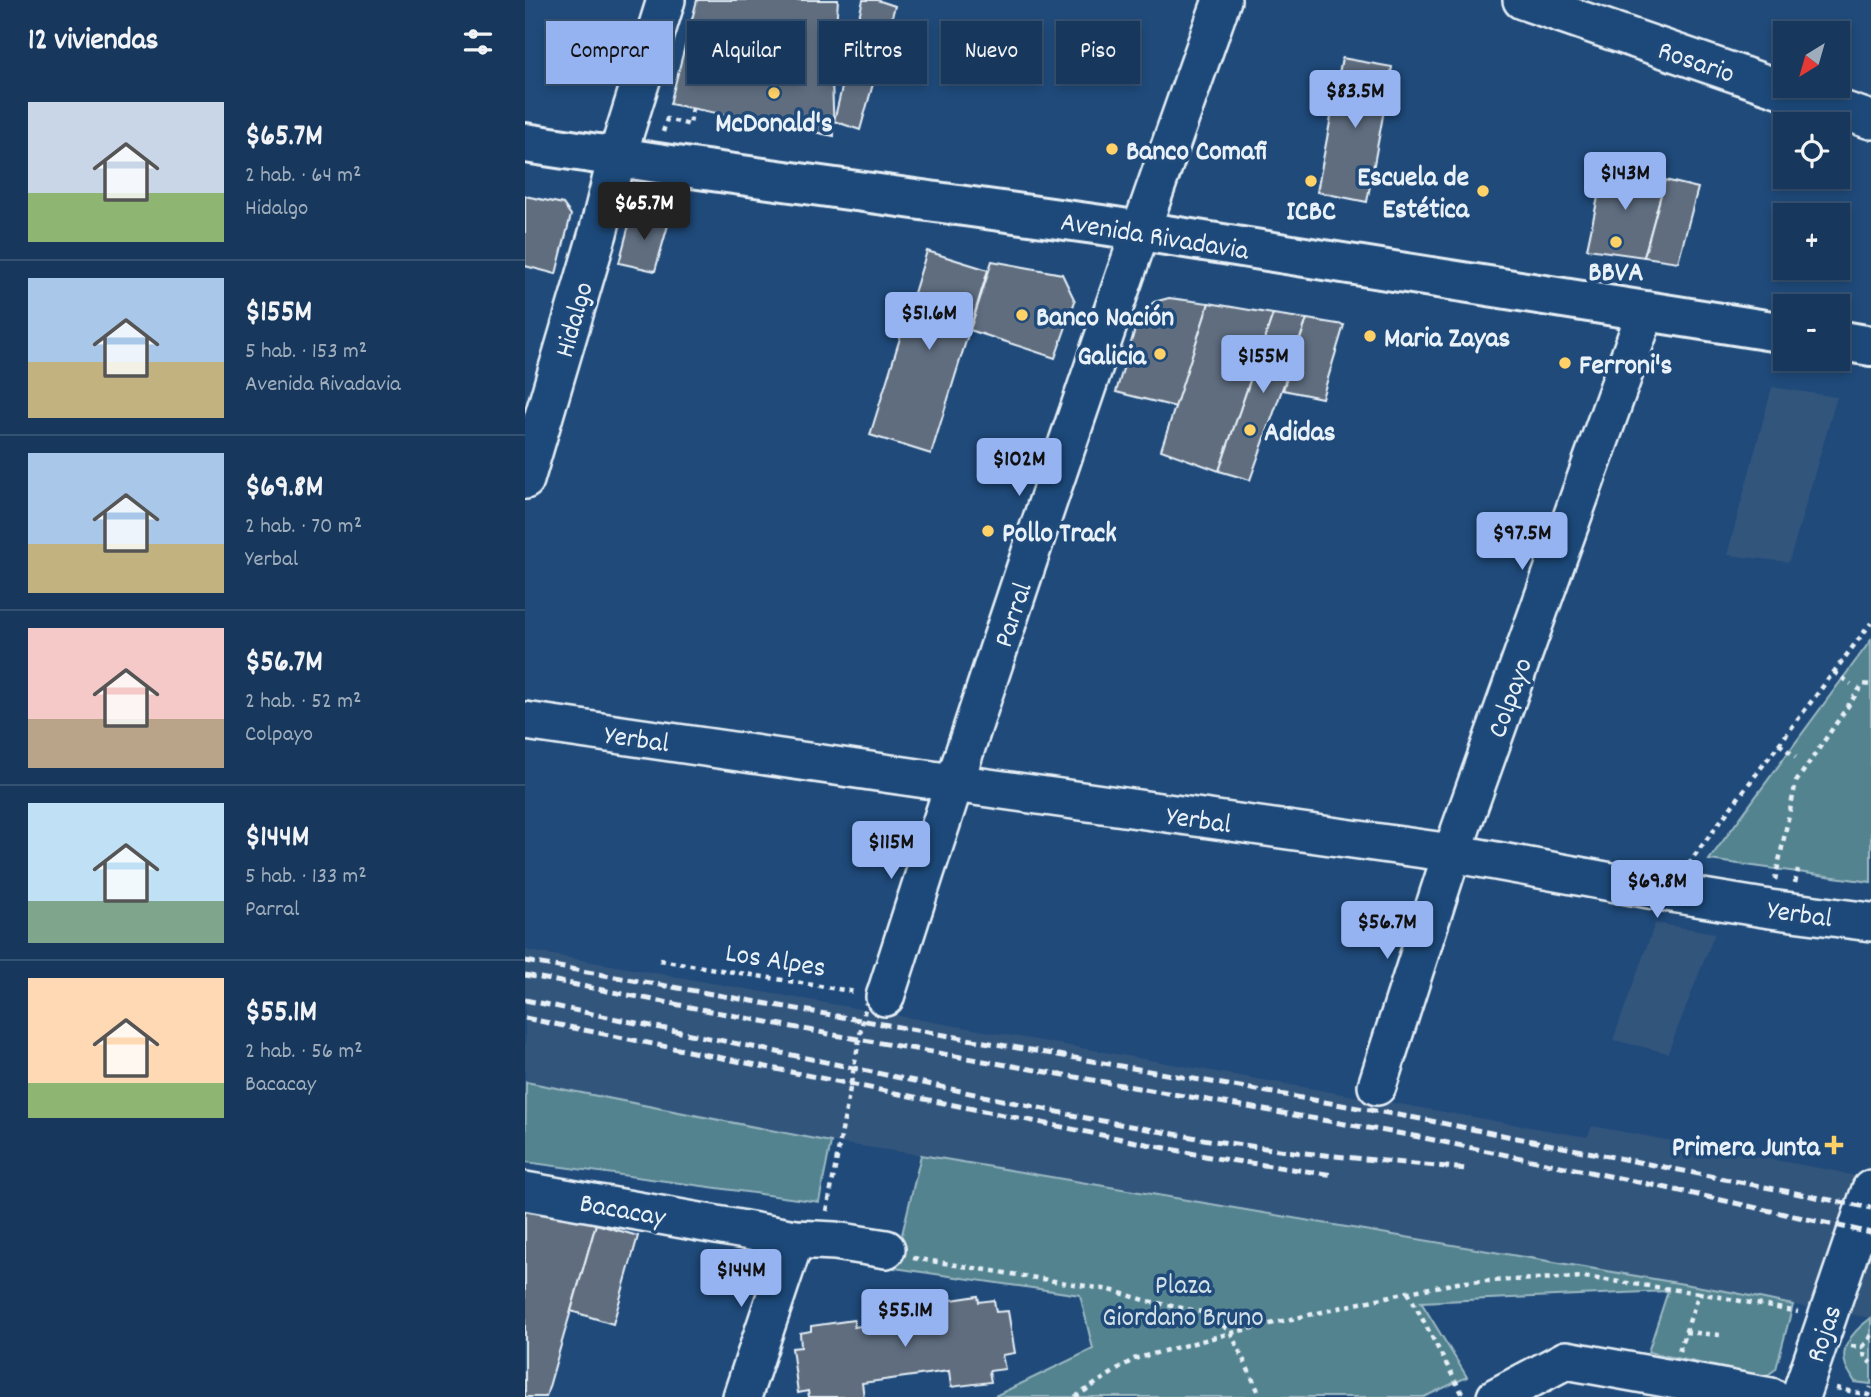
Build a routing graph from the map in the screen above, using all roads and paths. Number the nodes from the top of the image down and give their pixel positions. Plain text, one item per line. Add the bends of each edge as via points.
1 (666, 0) edge
2 (1222, 0) edge
3 (1522, 0) edge
4 (1871, 120) edge
5 (525, 143) edge
6 (617, 157) junction
7 (1141, 232) junction
8 (1646, 311) junction
9 (1773, 330) edge
10 (1850, 342) edge
11 (1871, 346) edge
12 (525, 480) edge
13 (1871, 623) edge
14 (1834, 672) junction
15 (1851, 684) dead end
16 (1871, 685) edge
17 (525, 721) edge
18 (1779, 744) junction
19 (1796, 757) dead end
20 (953, 783) junction
21 (1707, 839) dead end
22 (1780, 850) dead end
23 (1452, 853) junction
24 (1871, 922) edge
25 (660, 960) dead end
26 (875, 1000) junction
27 (1377, 1086) dead end
28 (1871, 1189) edge
29 (525, 1191) edge
30 (827, 1211) dead end
31 (795, 1238) junction
32 (886, 1249) joint
33 (1408, 1292) junction
34 (1699, 1293) junction
35 (1827, 1319) junction
36 (1685, 1332) junction
37 (1231, 1333) junction
38 (1720, 1335) dead end
39 (1871, 1335) edge
40 (1871, 1363) edge
41 (1671, 1379) junction
42 (1871, 1387) edge
43 (742, 1397) edge
44 (1075, 1397) edge
45 (1261, 1397) edge
46 (1464, 1397) edge
47 (1496, 1397) edge
48 (1771, 1397) edge
49 (1800, 1397) edge
50 (1830, 1397) edge

1 - 6 street, Hidalgo
2 - 7 street, Parral
3 - 4 street, Rosario
5 - 6 main road, Avenida Rivadavia
6 - 7 main road, Avenida Rivadavia
6 - 12 street, Hidalgo
7 - 8 main road, Avenida Rivadavia
7 - 20 street, Parral
8 - 9 main road, Avenida Rivadavia
8 - 23 street, Colpayo
10 - 11 main road
13 - 14 path
14 - 15 path
14 - 18 path
16 - 22 path via 1863,684 1796,782
17 - 20 street, Yerbal
18 - 19 path
18 - 21 path
20 - 23 street, Yerbal
20 - 26 street, Parral
23 - 24 street, Yerbal via 1666,892
23 - 27 street, Colpayo
25 - 26 path, Los Alpes
26 - 30 path, bridge
28 - 35 street, Rojas
29 - 31 street, Bacacay
31 - 32 street, Bacacay
31 - 43 street
32 - 37 path via 896,1255 1110,1290 1211,1314
33 - 34 path via 1463,1282 1584,1277
33 - 37 path
33 - 46 path
34 - 35 path
34 - 36 path
35 - 49 street, Rojas
36 - 38 path
36 - 41 path
37 - 44 path via 1134,1359
37 - 45 path
39 - 40 path via 1863,1347
41 - 47 street via 1566,1360
41 - 48 street
42 - 50 path via 1868,1395 1832,1387

